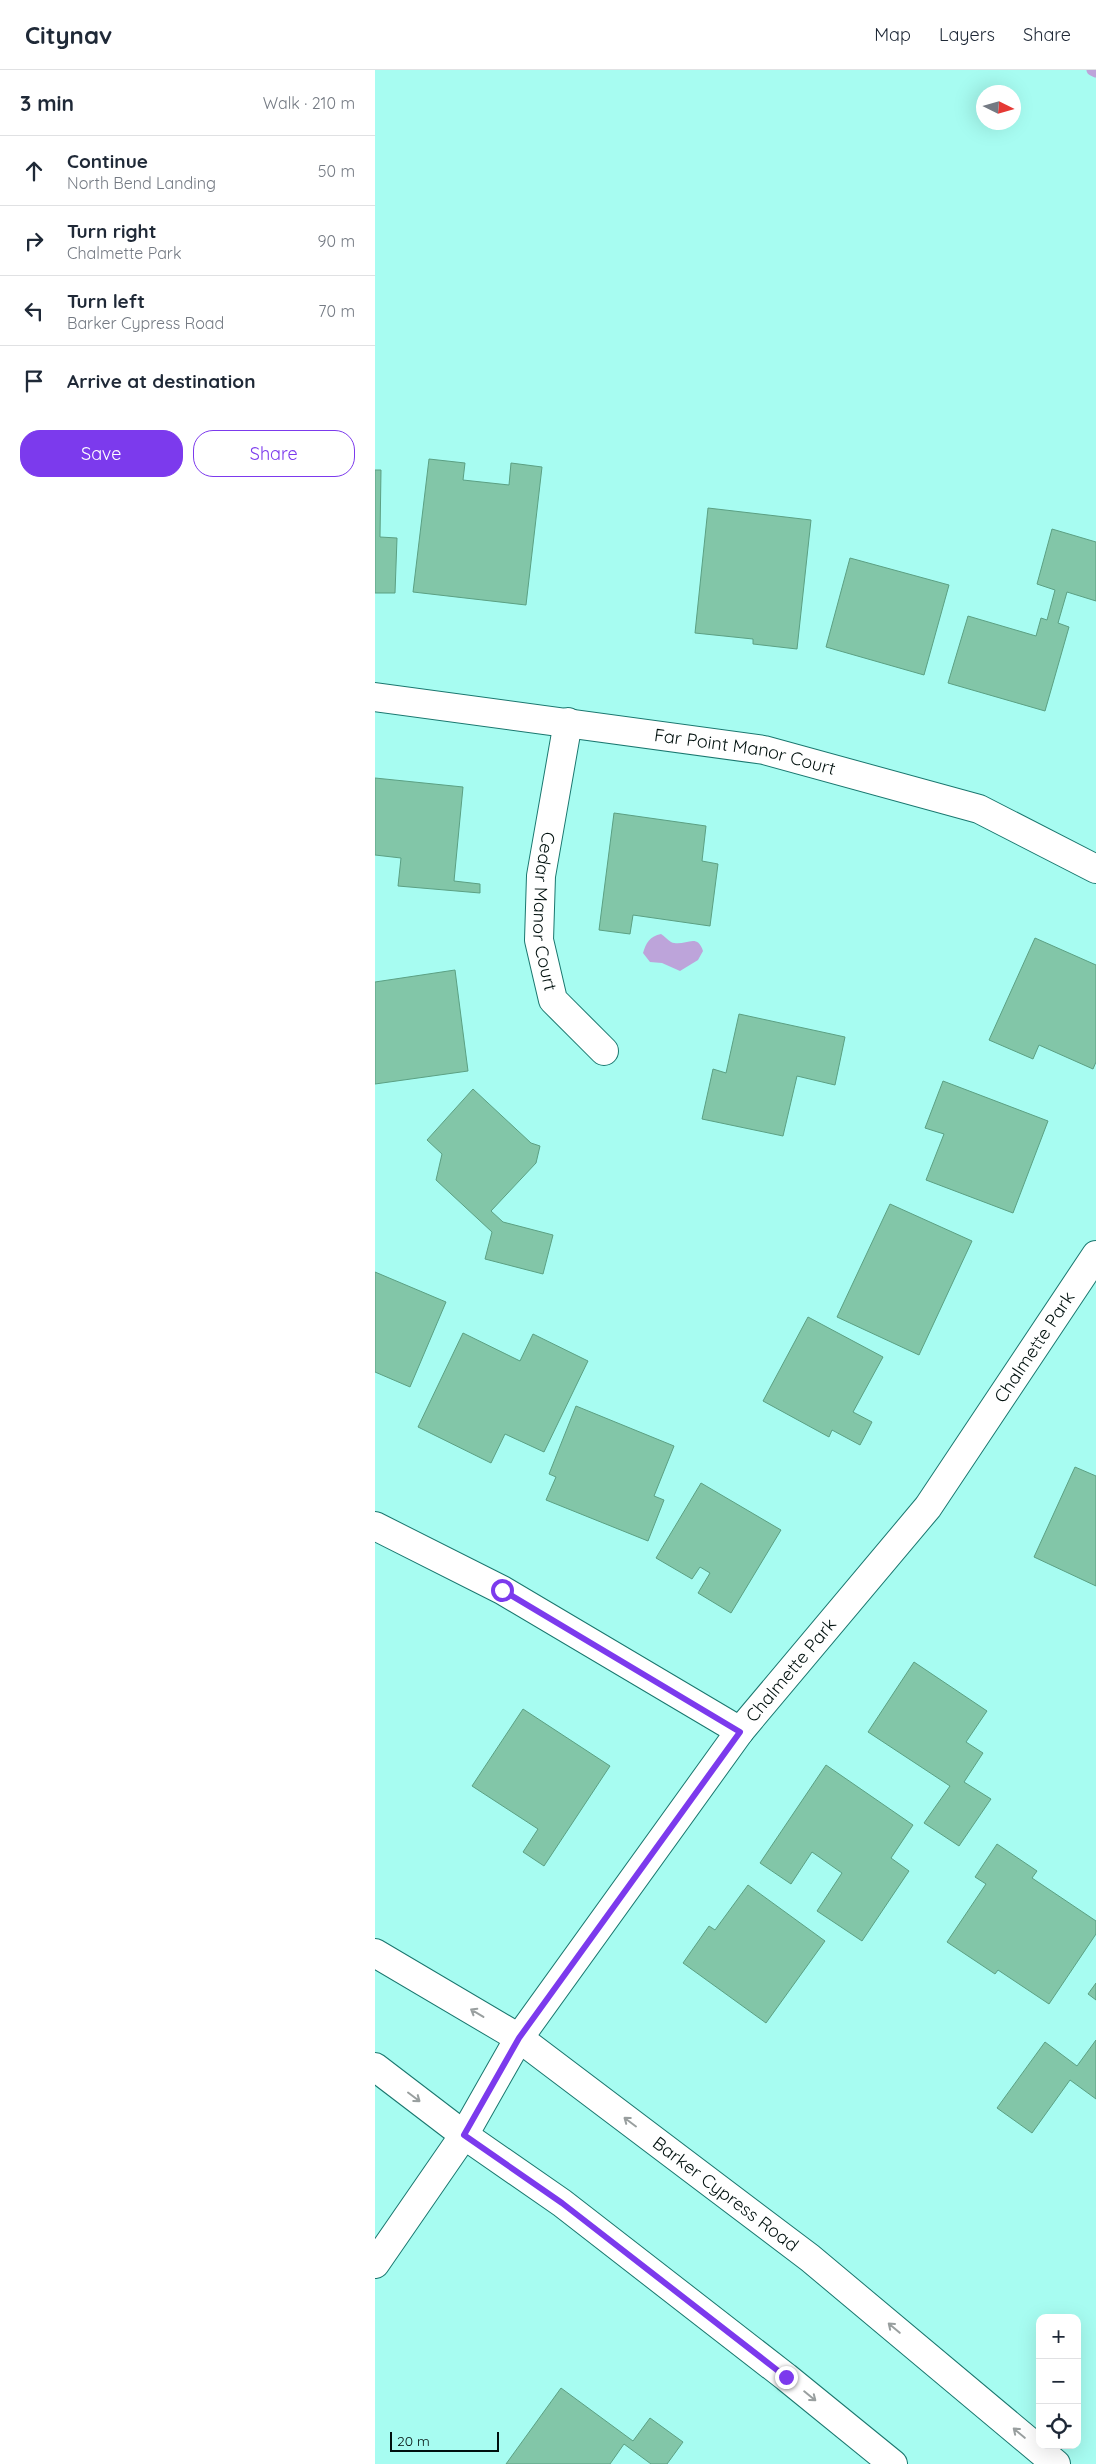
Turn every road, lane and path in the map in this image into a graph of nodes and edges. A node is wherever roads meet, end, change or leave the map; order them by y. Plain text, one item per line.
1 (375, 696) edge
2 (568, 722) junction
3 (1096, 869) edge
4 (604, 1052) dead end
5 (1096, 1254) edge
6 (375, 1526) edge
7 (740, 1732) junction
8 (375, 1953) edge
9 (519, 2038) junction
10 (375, 2067) edge
11 (464, 2135) junction
12 (375, 2264) edge
13 (893, 2464) edge
14 (1056, 2464) edge

1 - 2 street, Far Point Manor Court
2 - 3 street, Far Point Manor Court
2 - 4 street, Cedar Manor Court
5 - 7 street, Chalmette Park
6 - 7 street
7 - 9 street, Chalmette Park
9 -> 8 street, Barker Cypress Road
9 - 11 street, Chalmette Park
14 -> 9 street, Barker Cypress Road
10 -> 11 street
11 - 12 street, Chalmette Park
11 -> 13 street

